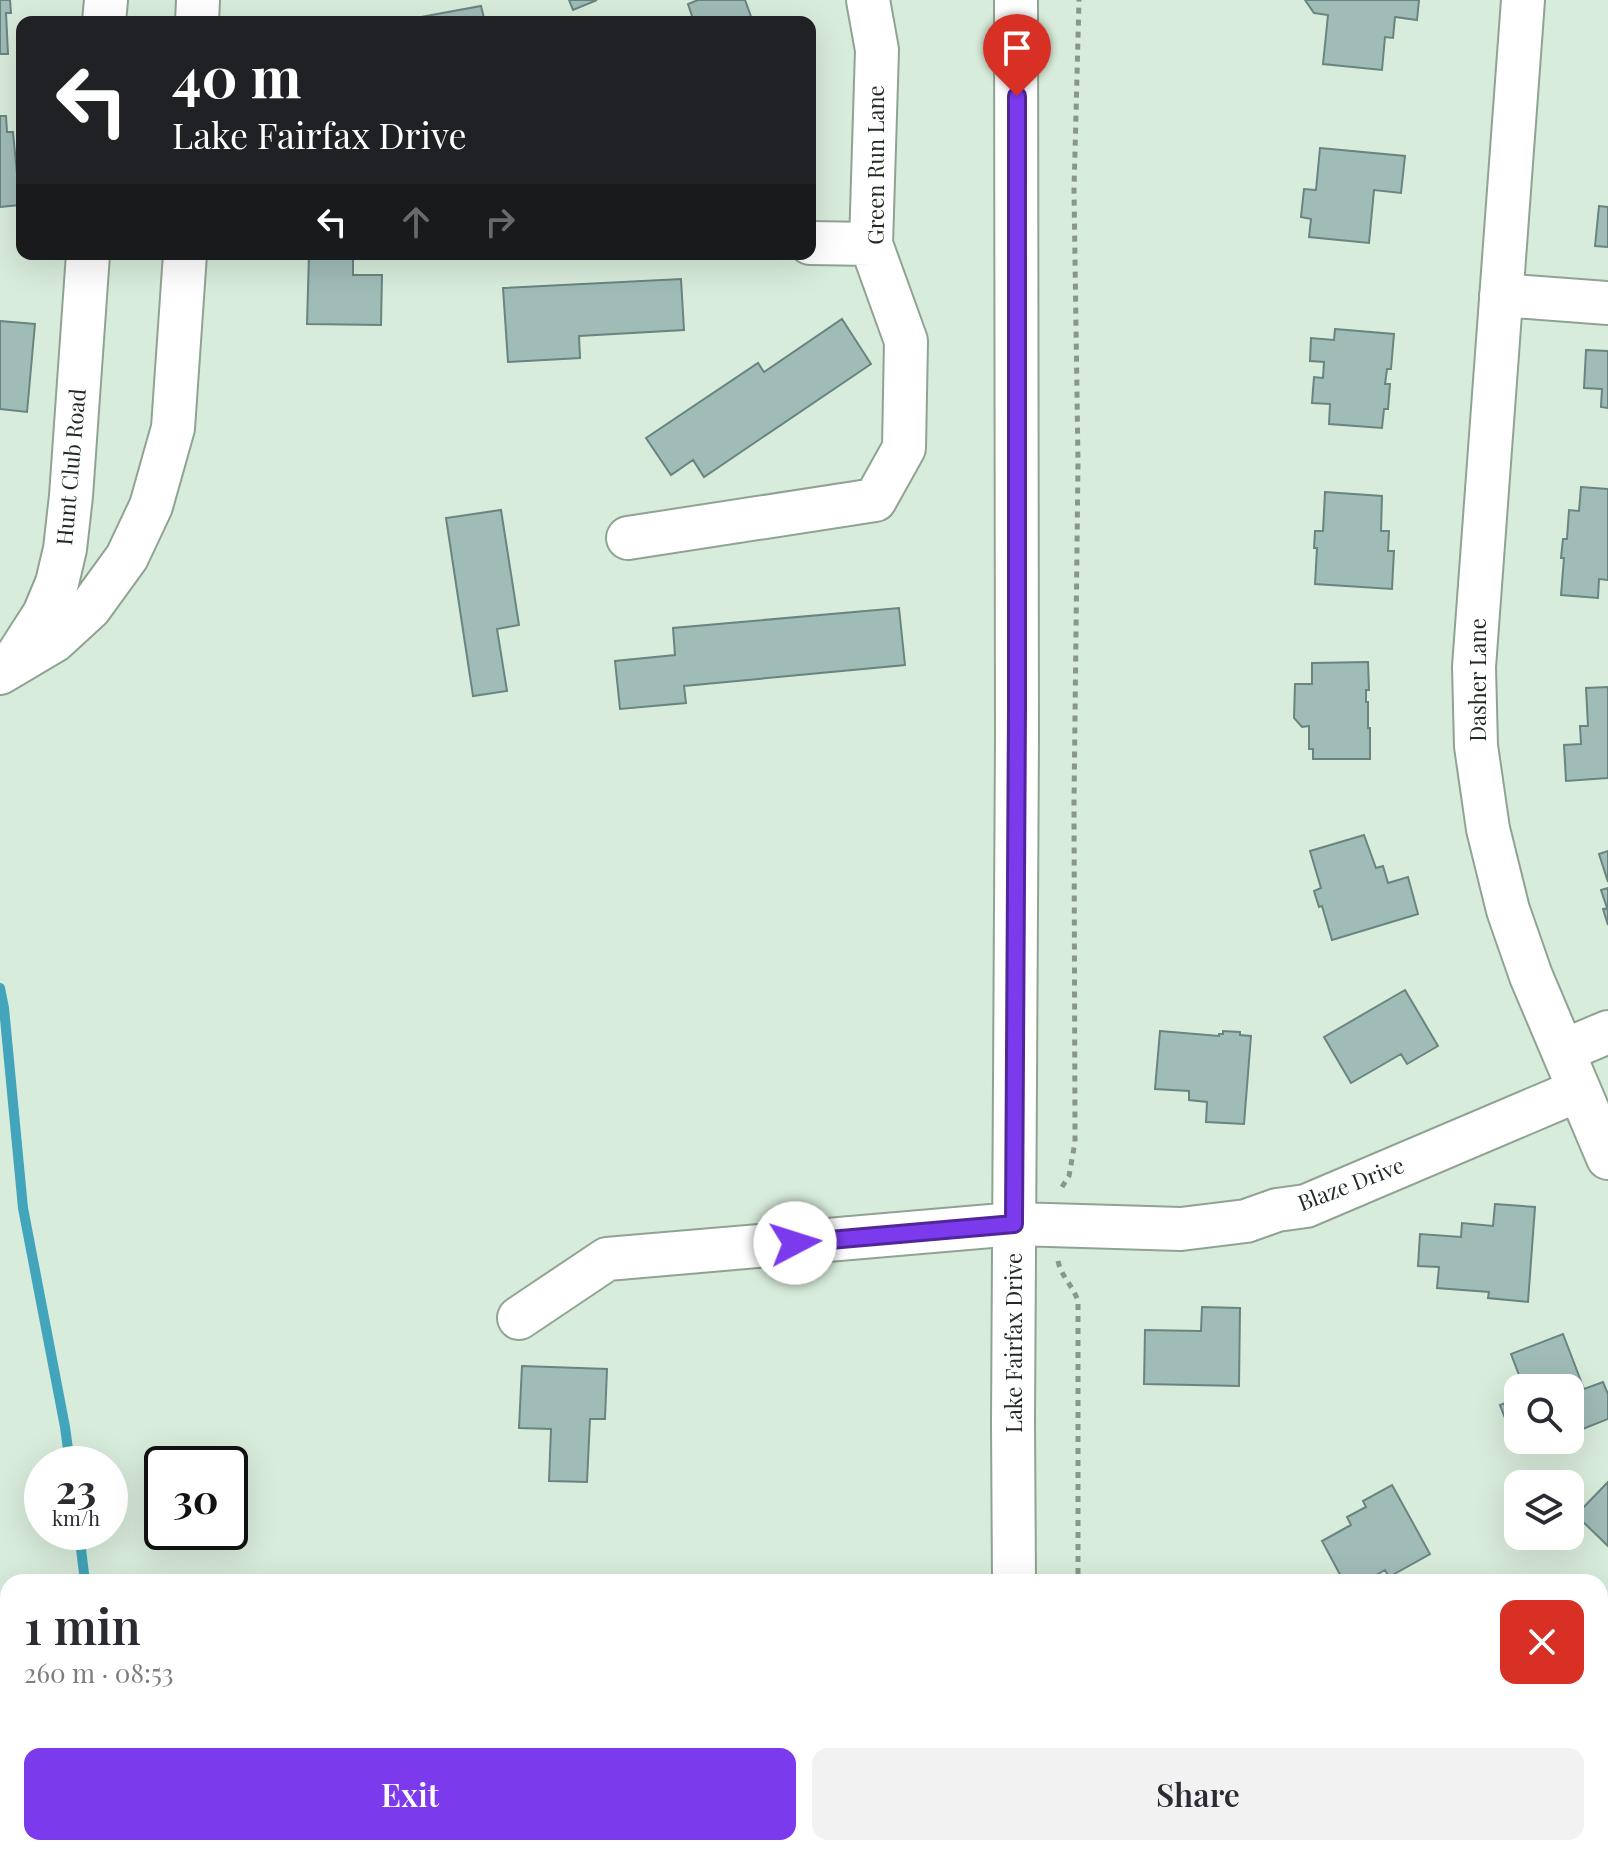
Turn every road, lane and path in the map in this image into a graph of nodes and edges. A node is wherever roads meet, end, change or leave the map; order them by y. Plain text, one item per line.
1 (868, 0) edge
2 (1016, 0) edge
3 (1079, 0) edge
4 (1523, 0) edge
5 (816, 243) edge
6 (871, 244) junction
7 (88, 260) edge
8 (185, 260) edge
9 (1501, 295) junction
10 (1608, 303) edge
11 (628, 538) dead end
12 (5, 670) edge
13 (1608, 1032) edge
14 (1563, 1051) junction
15 (1579, 1090) junction
16 (1608, 1158) edge
17 (1014, 1224) junction
18 (1058, 1226) junction
19 (519, 1318) dead end
20 (1014, 1574) edge
21 (1078, 1574) edge

1 - 6 street, Green Run Lane
2 - 17 street, Lake Fairfax Drive
3 - 18 path
4 - 9 street, Dasher Lane
5 - 6 street
6 - 11 street, Green Run Lane
7 - 12 street, Hunt Club Road
8 - 12 street, Hunt Club Road
9 - 10 street
9 - 14 street, Dasher Lane
13 - 14 street
14 - 15 street, Dasher Lane
15 - 16 street, Dasher Lane
15 - 18 street, Blaze Drive
17 - 18 street, Blaze Drive
17 - 19 street, Blaze Drive
17 - 20 street, Lake Fairfax Drive
18 - 21 path

